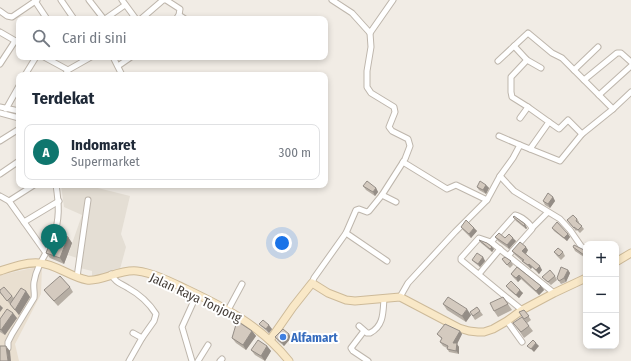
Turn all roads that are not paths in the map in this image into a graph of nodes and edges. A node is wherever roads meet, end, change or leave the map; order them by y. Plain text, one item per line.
1 (61, 0) edge
2 (89, 0) edge
3 (122, 0) edge
4 (332, 0) edge
5 (393, 0) edge
6 (36, 1) edge
7 (126, 5) junction
8 (0, 11) edge
9 (45, 16) edge
10 (72, 16) edge
11 (101, 16) edge
12 (111, 16) edge
13 (134, 16) edge
14 (144, 16) edge
15 (177, 16) edge
16 (0, 32) edge
17 (370, 33) junction
18 (16, 41) edge
19 (16, 43) edge
20 (514, 46) junction
21 (598, 47) dead end
22 (34, 60) edge
23 (48, 60) edge
24 (86, 60) edge
25 (115, 60) edge
26 (127, 60) edge
27 (527, 60) junction
28 (498, 61) dead end
29 (631, 62) edge
30 (0, 64) edge
31 (118, 66) junction
32 (631, 66) edge
33 (541, 68) dead end
34 (574, 70) junction
35 (27, 72) edge
36 (66, 72) edge
37 (68, 72) edge
38 (121, 72) edge
39 (584, 80) junction
40 (16, 91) edge
41 (631, 92) edge
42 (599, 94) junction
43 (0, 107) edge
44 (528, 107) junction
45 (6, 109) junction
46 (613, 109) junction
47 (16, 111) edge
48 (0, 114) edge
49 (16, 117) edge
50 (520, 118) dead end
51 (549, 122) junction
52 (16, 131) edge
53 (582, 134) junction
54 (499, 136) dead end
55 (0, 141) edge
56 (520, 145) junction
57 (530, 149) junction
58 (403, 162) junction
59 (16, 163) edge
60 (0, 174) edge
61 (500, 176) junction
62 (29, 188) edge
63 (57, 188) edge
64 (382, 195) junction
65 (0, 196) edge
66 (88, 200) dead end
67 (487, 200) junction
68 (9, 201) junction
69 (59, 202) junction
70 (396, 202) dead end
71 (547, 213) dead end
72 (24, 222) junction
73 (532, 228) junction
74 (346, 233) junction
75 (491, 242) junction
76 (583, 248) edge
77 (500, 249) junction
78 (46, 253) junction
79 (631, 253) edge
80 (508, 256) junction
81 (619, 260) edge
82 (387, 261) dead end
83 (40, 263) junction
84 (0, 271) edge
85 (111, 274) junction
86 (479, 274) junction
87 (78, 277) junction
88 (583, 279) edge
89 (312, 283) junction
90 (242, 284) dead end
91 (554, 293) junction
92 (198, 294) junction
93 (400, 297) junction
94 (384, 298) junction
95 (228, 310) junction
96 (522, 310) junction
97 (507, 322) junction
98 (359, 326) dead end
99 (364, 331) junction
100 (133, 333) dead end
101 (142, 338) junction
102 (270, 340) junction
103 (522, 342) dead end
104 (208, 345) dead end
105 (8, 348) edge
106 (129, 361) edge
107 (192, 361) edge
108 (198, 361) edge
109 (289, 361) edge
110 (368, 361) edge

1 - 10 street
2 - 11 street
3 - 7 street
4 - 17 street
5 - 17 street
6 - 8 street
6 - 9 street
7 - 12 street
7 - 13 street
14 - 15 street
16 - 18 street
17 - 58 street
19 - 30 street
20 - 27 street
20 - 28 street
20 - 34 street
21 - 34 street
22 - 35 street
23 - 36 street
24 - 37 street
25 - 31 street
26 - 31 street
27 - 33 street
27 - 44 street
29 - 39 street
31 - 38 street
32 - 42 street
34 - 39 street
39 - 42 street
40 - 45 street
41 - 46 street
42 - 46 street
43 - 45 street
44 - 50 street
44 - 51 street
45 - 47 street
46 - 53 street
48 - 49 street
51 - 53 street
51 - 57 street
52 - 55 street
53 - 57 street
54 - 56 street
56 - 57 street
56 - 61 street
58 - 64 street
58 - 67 street
59 - 60 street
61 - 67 street
61 - 76 street
62 - 68 street
63 - 69 street
64 - 70 street
64 - 74 street
65 - 68 street
66 - 87 street
67 - 93 street
68 - 72 street
69 - 72 street
69 - 78 street
71 - 73 street
72 - 78 street
73 - 75 street
73 - 80 street
74 - 82 street
74 - 89 street
75 - 77 street
75 - 86 street
77 - 80 street
77 - 86 street
78 - 83 street
79 - 81 main road
80 - 91 street
83 - 84 main road, Jalan Raya Tonjong
83 - 87 main road, Jalan Raya Tonjong
83 - 105 street
85 - 87 main road, Jalan Raya Tonjong
85 - 92 main road, Jalan Raya Tonjong
85 - 101 street
86 - 96 street
88 - 91 main road
89 - 94 main road
89 - 102 main road
90 - 95 street
91 - 96 main road
92 - 95 main road, Jalan Raya Tonjong
92 - 107 street
93 - 94 main road
93 - 97 main road
94 - 99 street
95 - 102 main road, Jalan Raya Tonjong
96 - 97 main road
97 - 103 street
98 - 99 street
99 - 110 street
100 - 101 street
101 - 106 street
102 - 109 main road, Jalan Raya Tonjong
104 - 108 street

